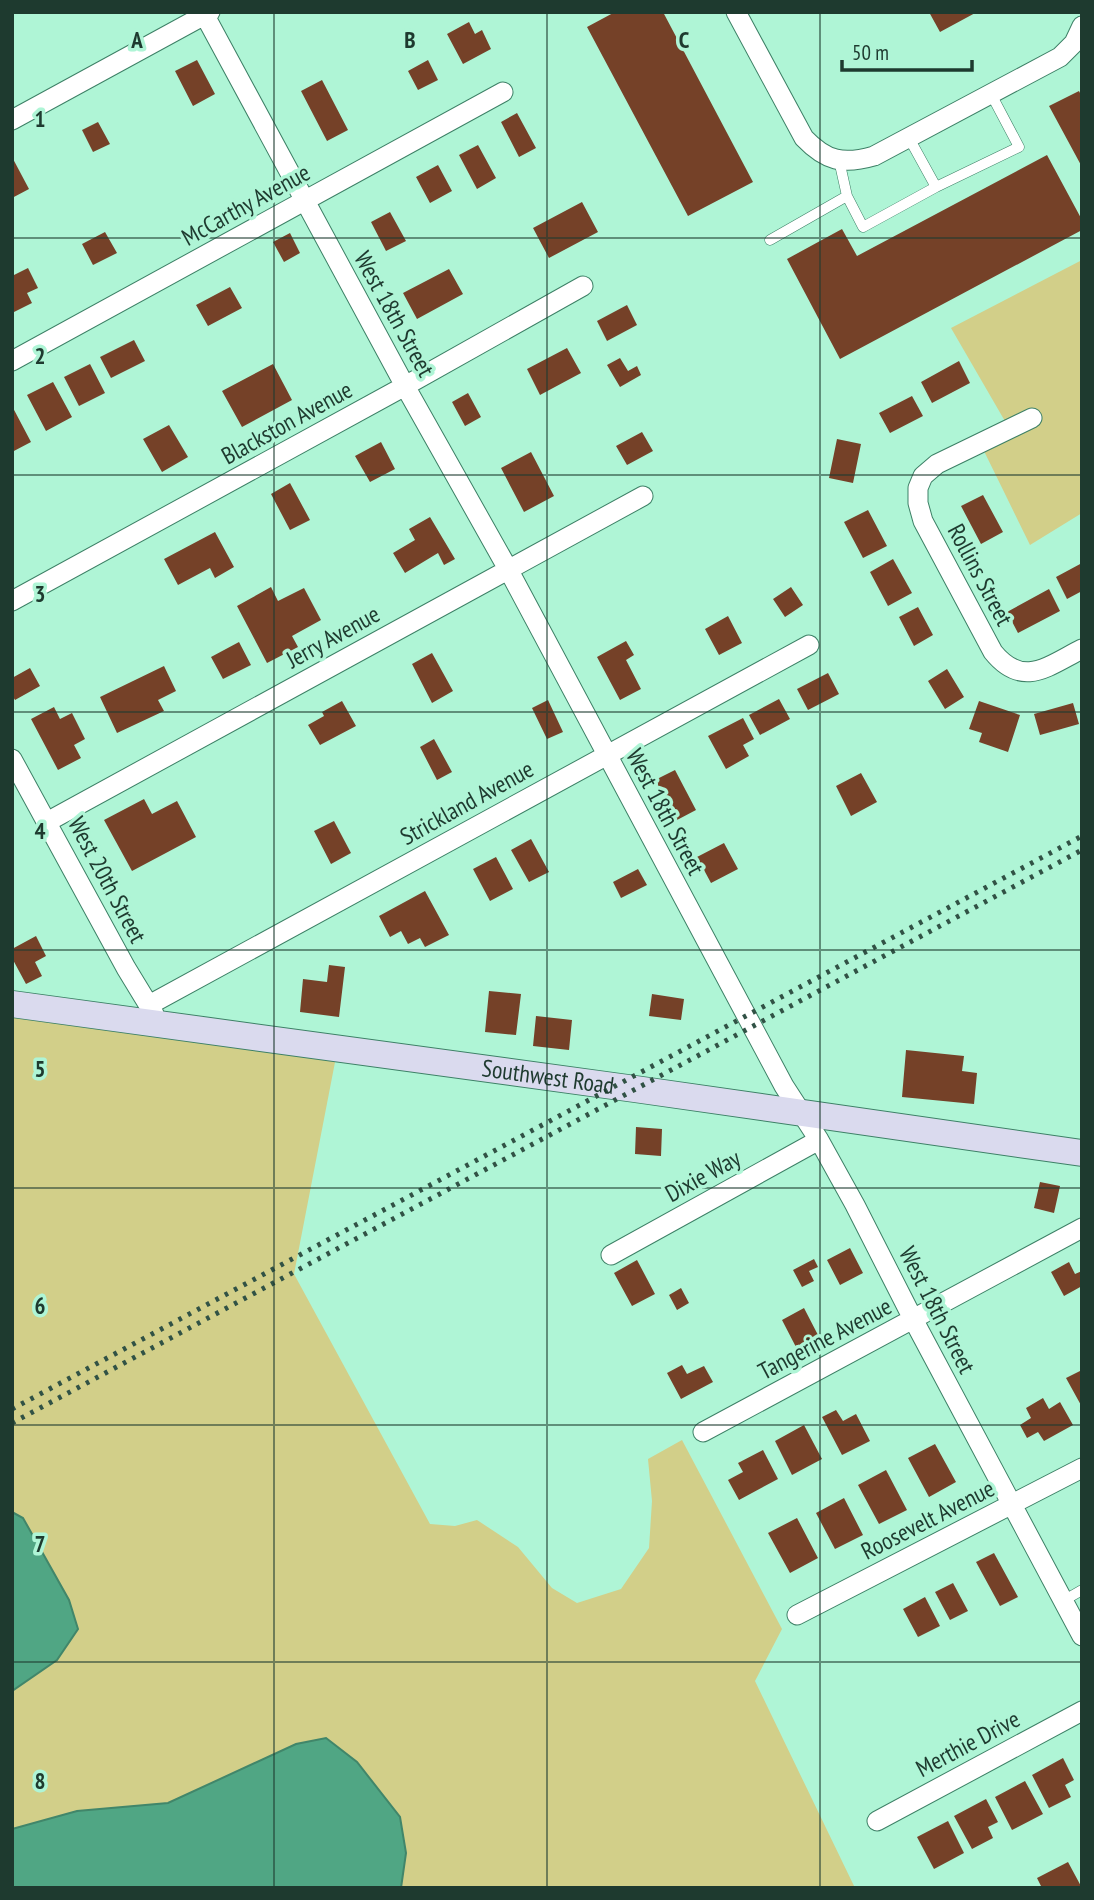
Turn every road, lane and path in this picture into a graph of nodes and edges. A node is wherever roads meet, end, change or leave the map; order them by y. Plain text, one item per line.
1 (736, 12) edge
2 (205, 13) edge
3 (1082, 26) edge
4 (503, 92) dead end
5 (991, 94) junction
6 (12, 120) edge
7 (909, 138) junction
8 (839, 160) junction
9 (936, 187) junction
10 (847, 196) junction
11 (305, 202) junction
12 (770, 240) dead end
13 (583, 286) dead end
14 (12, 361) edge
15 (405, 387) junction
16 (1032, 418) dead end
17 (643, 496) dead end
18 (508, 569) junction
19 (12, 601) edge
20 (809, 645) dead end
21 (1082, 649) edge
22 (606, 755) junction
23 (12, 759) edge
24 (47, 822) junction
25 (12, 1004) edge
26 (155, 1014) junction
27 (802, 1114) junction
28 (819, 1140) junction
29 (1082, 1153) edge
30 (1082, 1228) edge
31 (611, 1255) dead end
32 (913, 1319) junction
33 (703, 1432) dead end
34 (1082, 1468) edge
35 (1012, 1505) junction
36 (1082, 1590) edge
37 (1063, 1601) junction
38 (797, 1615) dead end
39 (1082, 1636) edge
40 (1082, 1711) edge
41 (877, 1821) dead end

1 - 8 street
2 - 6 street
2 - 11 street, West 18th Street
3 - 5 street
4 - 11 street, McCarthy Avenue
5 - 7 street
5 - 9 lane
7 - 8 street
7 - 9 lane
8 - 10 lane
9 - 10 lane
10 - 12 lane
11 - 14 street, McCarthy Avenue
11 - 15 street, West 18th Street
13 - 15 street, Blackston Avenue
15 - 18 street, West 18th Street
15 - 19 street, Blackston Avenue
16 - 21 street, Rollins Street
17 - 18 street, Jerry Avenue
18 - 22 street, West 18th Street
18 - 24 street, Jerry Avenue
20 - 22 street, Strickland Avenue
22 - 26 street, Strickland Avenue
22 - 27 street, West 18th Street
23 - 24 street, West 20th Street
24 - 26 street, West 20th Street
25 - 26 street, Southwest Road
26 - 27 street, Southwest Road
27 - 28 street, West 18th Street
27 - 29 street, Southwest Road
28 - 31 street, Dixie Way
28 - 32 street, West 18th Street
30 - 32 street, Tangerine Avenue
32 - 33 street, Tangerine Avenue
32 - 35 street, West 18th Street
34 - 35 street, Roosevelt Avenue
35 - 37 street, West 18th Street
35 - 38 street, Roosevelt Avenue
36 - 37 lane
37 - 39 street, West 18th Street
40 - 41 street, Merthie Drive

